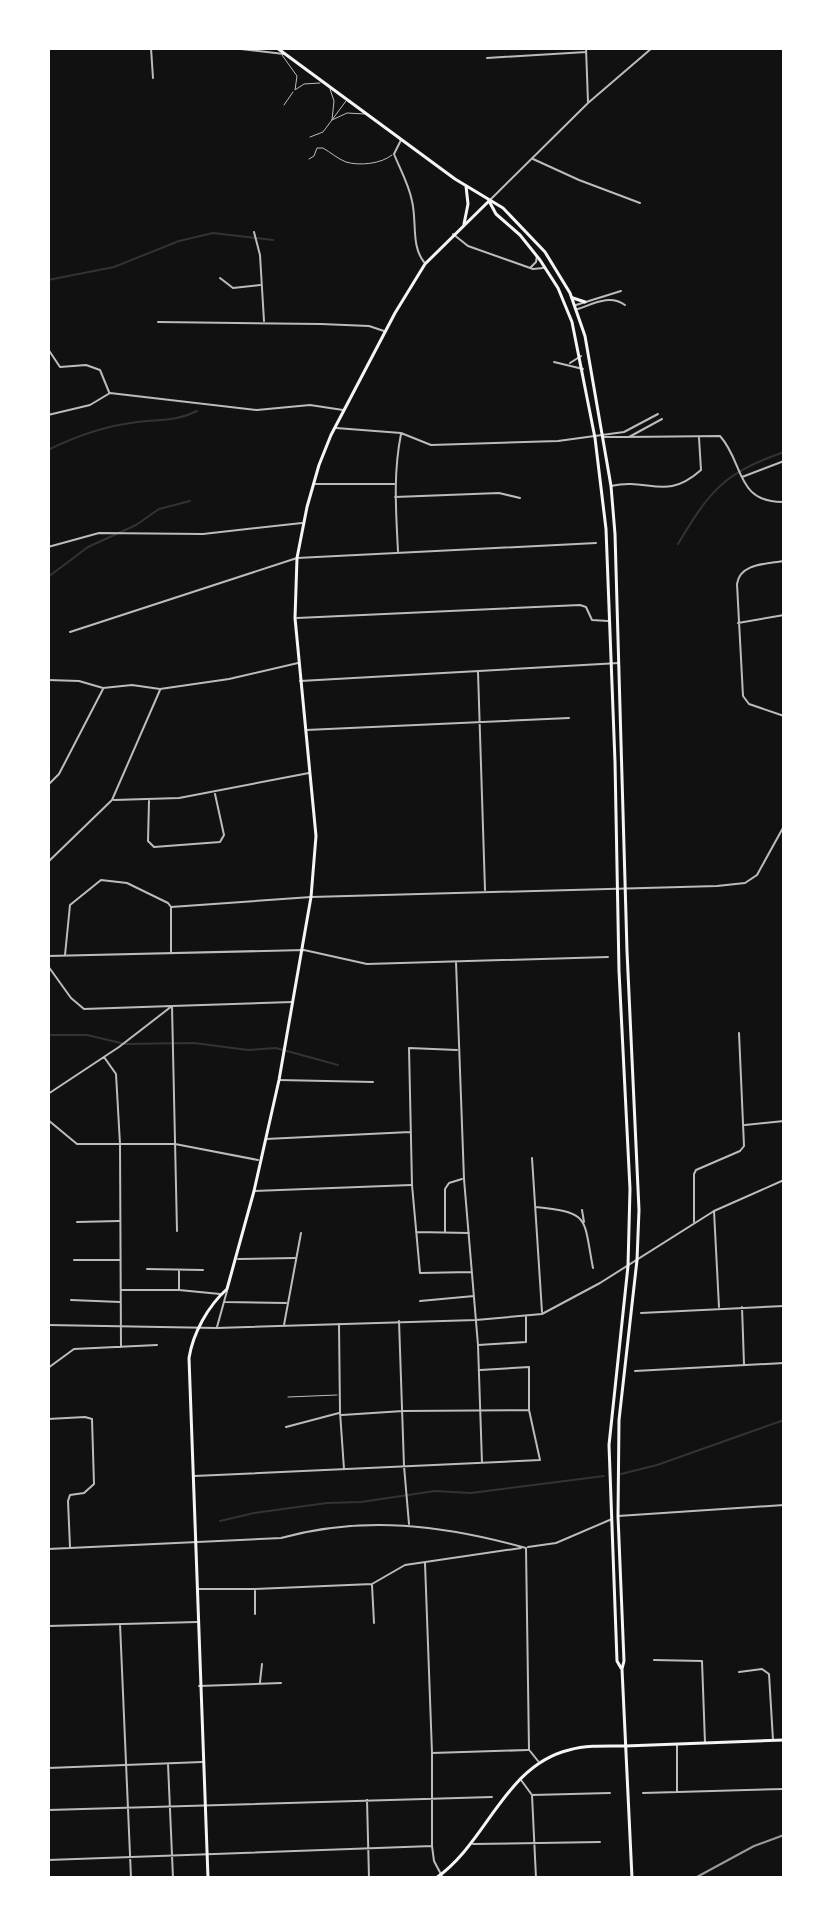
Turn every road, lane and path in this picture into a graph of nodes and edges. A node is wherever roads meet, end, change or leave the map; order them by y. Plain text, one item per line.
1 (151, 48) edge
2 (232, 48) edge
3 (277, 48) edge
4 (652, 48) edge
5 (586, 50) edge
6 (283, 54) junction
7 (487, 58) dead end
8 (153, 78) dead end
9 (326, 83) junction
10 (295, 90) junction
11 (347, 99) junction
12 (588, 103) junction
13 (284, 105) dead end
14 (367, 114) junction
15 (332, 120) junction
16 (310, 137) dead end
17 (401, 139) junction
18 (394, 154) junction
19 (309, 159) dead end
20 (532, 159) junction
21 (466, 186) junction
22 (489, 201) junction
23 (640, 203) dead end
24 (464, 224) junction
25 (254, 232) dead end
26 (453, 234) junction
27 (537, 255) junction
28 (425, 264) junction
29 (530, 267) junction
30 (546, 269) junction
31 (220, 278) dead end
32 (262, 285) junction
33 (621, 291) dead end
34 (572, 298) junction
35 (585, 302) junction
36 (625, 305) dead end
37 (576, 308) junction
38 (158, 322) dead end
39 (264, 322) junction
40 (385, 332) junction
41 (48, 349) edge
42 (581, 356) junction
43 (554, 362) dead end
44 (569, 364) junction
45 (583, 369) junction
46 (110, 393) junction
47 (345, 410) junction
48 (658, 414) dead end
49 (48, 415) edge
50 (662, 419) dead end
51 (335, 428) junction
52 (401, 433) junction
53 (698, 436) junction
54 (603, 437) junction
55 (626, 437) junction
56 (595, 438) junction
57 (784, 461) edge
58 (740, 477) junction
59 (313, 484) junction
60 (395, 484) junction
61 (611, 486) junction
62 (395, 497) junction
63 (520, 498) dead end
64 (784, 502) edge
65 (303, 523) junction
66 (596, 543) dead end
67 (48, 547) edge
68 (398, 554) junction
69 (297, 558) junction
70 (784, 561) edge
71 (784, 615) edge
72 (295, 618) junction
73 (610, 621) junction
74 (738, 623) junction
75 (70, 632) dead end
76 (298, 663) junction
77 (620, 663) junction
78 (611, 664) junction
79 (478, 671) junction
80 (49, 681) edge
81 (300, 681) junction
82 (103, 688) junction
83 (160, 689) junction
84 (784, 716) edge
85 (569, 718) dead end
86 (480, 722) junction
87 (305, 730) junction
88 (310, 773) junction
89 (48, 785) edge
90 (215, 793) junction
91 (112, 800) junction
92 (149, 801) junction
93 (784, 826) edge
94 (48, 862) edge
95 (617, 887) junction
96 (626, 887) junction
97 (485, 891) junction
98 (311, 897) junction
99 (171, 907) junction
100 (304, 950) junction
101 (171, 953) junction
102 (65, 955) junction
103 (48, 956) edge
104 (608, 957) dead end
105 (456, 962) junction
106 (48, 966) edge
107 (293, 1002) junction
108 (172, 1006) junction
109 (621, 1032) junction
110 (630, 1032) junction
111 (739, 1033) dead end
112 (458, 1050) junction
113 (104, 1057) junction
114 (279, 1080) junction
115 (373, 1082) dead end
116 (48, 1094) edge
117 (48, 1120) edge
118 (784, 1121) edge
119 (743, 1125) junction
120 (411, 1132) junction
121 (266, 1139) junction
122 (120, 1144) junction
123 (175, 1144) junction
124 (532, 1158) dead end
125 (260, 1160) junction
126 (464, 1179) junction
127 (784, 1180) edge
128 (412, 1185) junction
129 (254, 1191) junction
130 (536, 1207) junction
131 (582, 1210) junction
132 (571, 1211) junction
133 (714, 1211) junction
134 (577, 1216) junction
135 (120, 1221) junction
136 (77, 1222) dead end
137 (694, 1222) junction
138 (584, 1223) junction
139 (177, 1231) dead end
140 (445, 1231) junction
141 (415, 1232) junction
142 (301, 1233) dead end
143 (469, 1233) junction
144 (296, 1258) junction
145 (235, 1259) junction
146 (74, 1260) dead end
147 (120, 1260) junction
148 (637, 1260) junction
149 (628, 1266) junction
150 (593, 1268) dead end
151 (147, 1269) dead end
152 (179, 1270) junction
153 (203, 1270) dead end
154 (472, 1272) junction
155 (227, 1289) junction
156 (121, 1290) junction
157 (179, 1290) junction
158 (221, 1294) junction
159 (474, 1296) junction
160 (71, 1300) dead end
161 (420, 1301) dead end
162 (121, 1302) junction
163 (225, 1302) junction
164 (287, 1303) junction
165 (784, 1306) edge
166 (742, 1307) junction
167 (719, 1308) junction
168 (641, 1313) dead end
169 (542, 1314) junction
170 (526, 1317) junction
171 (476, 1320) junction
172 (399, 1321) junction
173 (339, 1324) junction
174 (48, 1325) edge
175 (284, 1325) junction
176 (121, 1326) junction
177 (198, 1328) junction
178 (217, 1328) junction
179 (157, 1345) dead end
180 (478, 1345) junction
181 (121, 1347) junction
182 (784, 1363) edge
183 (744, 1366) junction
184 (48, 1368) edge
185 (479, 1370) junction
186 (635, 1371) dead end
187 (340, 1395) junction
188 (288, 1397) dead end
189 (480, 1409) junction
190 (529, 1410) junction
191 (403, 1411) junction
192 (341, 1414) junction
193 (48, 1419) edge
194 (286, 1427) dead end
195 (482, 1463) junction
196 (404, 1466) junction
197 (344, 1470) junction
198 (193, 1476) junction
199 (784, 1505) edge
200 (618, 1516) junction
201 (610, 1520) junction
202 (409, 1525) junction
203 (195, 1542) junction
204 (70, 1548) junction
205 (526, 1548) junction
206 (48, 1549) edge
207 (425, 1561) junction
208 (372, 1584) junction
209 (196, 1589) junction
210 (255, 1589) junction
211 (255, 1614) dead end
212 (197, 1622) junction
213 (374, 1623) dead end
214 (120, 1624) junction
215 (48, 1626) edge
216 (654, 1660) dead end
217 (262, 1664) dead end
218 (622, 1669) junction
219 (739, 1672) dead end
220 (260, 1682) junction
221 (281, 1683) dead end
222 (199, 1686) junction
223 (48, 1704) edge
224 (49, 1734) edge
225 (784, 1740) edge
226 (773, 1741) junction
227 (705, 1744) junction
228 (677, 1745) junction
229 (625, 1746) junction
230 (529, 1750) junction
231 (432, 1753) junction
232 (203, 1762) junction
233 (539, 1763) junction
234 (168, 1764) junction
235 (127, 1765) junction
236 (48, 1768) edge
237 (520, 1779) junction
238 (784, 1789) edge
239 (677, 1792) junction
240 (610, 1793) dead end
241 (643, 1793) dead end
242 (532, 1795) junction
243 (492, 1797) dead end
244 (433, 1798) junction
245 (367, 1799) junction
246 (205, 1805) junction
247 (171, 1806) junction
248 (128, 1807) junction
249 (48, 1810) edge
250 (600, 1842) dead end
251 (471, 1844) junction
252 (535, 1844) junction
253 (432, 1846) junction
254 (368, 1848) junction
255 (207, 1854) junction
256 (173, 1855) junction
257 (130, 1857) junction
258 (48, 1860) edge
259 (442, 1876) edge
260 (131, 1878) edge
261 (173, 1878) edge
262 (208, 1878) edge
263 (369, 1878) edge
264 (436, 1878) edge
265 (536, 1878) edge
266 (632, 1878) edge

1 - 8 street
2 - 6 street
3 - 6 main road
4 - 12 street
5 - 7 street
5 - 12 street
6 - 9 main road
6 - 10 lane
9 - 10 lane
9 - 11 main road
9 - 15 lane
10 - 13 lane
11 - 14 main road
11 - 15 lane
12 - 20 street
14 - 15 lane
14 - 17 main road
15 - 16 lane
17 - 18 street
17 - 21 main road
18 - 19 lane
18 - 28 street
20 - 22 street
20 - 23 street
21 - 22 main road
21 - 24 main road
22 - 24 main road
22 - 27 main road
22 - 34 main road
24 - 26 main road
25 - 32 street
26 - 28 main road
26 - 29 street
27 - 29 street
27 - 30 main road
28 - 40 main road
29 - 30 street
30 - 42 main road
31 - 32 street
32 - 39 street
33 - 35 street
34 - 35 main road
34 - 37 main road
35 - 37 street
36 - 37 street
37 - 54 main road
38 - 39 street
39 - 40 street
40 - 47 main road
41 - 46 street
42 - 44 street
42 - 45 main road
43 - 44 street
44 - 45 street
45 - 56 main road
46 - 47 street
46 - 49 street
47 - 51 main road
48 - 54 street
50 - 55 street
51 - 52 street
51 - 59 main road
52 - 56 street
52 - 60 street
53 - 55 street
53 - 58 street
53 - 61 street
54 - 55 street
54 - 56 street
54 - 61 main road
56 - 73 main road
57 - 58 street
58 - 64 street
59 - 60 street
59 - 65 main road
60 - 62 street
61 - 77 main road
62 - 63 street
62 - 68 street
65 - 67 street
65 - 69 main road
66 - 68 street
68 - 69 street
69 - 72 main road
69 - 75 street
70 - 74 street
71 - 74 street
72 - 73 street
72 - 76 main road
73 - 78 main road
74 - 84 street
76 - 81 main road
76 - 83 street
77 - 78 street
77 - 96 main road
78 - 79 street
78 - 95 main road
79 - 81 street
79 - 86 street
80 - 82 street
81 - 87 main road
82 - 83 street
82 - 89 street
83 - 91 street
85 - 86 street
86 - 87 street
86 - 97 street
87 - 88 main road
88 - 90 street
88 - 98 main road
90 - 92 street
90 - 92 street
91 - 92 street
91 - 94 street
93 - 96 street
95 - 96 street
95 - 97 street
95 - 109 main road
96 - 110 main road
97 - 98 street
98 - 99 street
98 - 100 main road
99 - 101 street
99 - 102 street
100 - 101 street
100 - 105 street
100 - 107 main road
101 - 102 street
102 - 103 street
104 - 105 street
105 - 112 street
106 - 108 street
107 - 108 street
107 - 114 main road
108 - 113 street
108 - 123 street
109 - 110 main road
109 - 149 main road
110 - 148 main road
111 - 119 street
112 - 120 street
112 - 126 street
113 - 116 street
113 - 122 street
114 - 115 street
114 - 121 main road
117 - 122 street
118 - 119 street
119 - 137 street
120 - 121 street
120 - 128 street
121 - 125 main road
122 - 123 street
122 - 135 street
123 - 125 street
123 - 139 street
124 - 130 street
125 - 129 main road
126 - 140 street
126 - 143 street
127 - 133 street
128 - 129 street
128 - 141 street
129 - 145 main road
130 - 132 street
130 - 169 street
131 - 132 street
131 - 134 street
131 - 138 street
132 - 134 street
133 - 137 street
133 - 167 street
134 - 138 street
135 - 136 street
135 - 147 street
137 - 148 street
138 - 150 street
140 - 141 street
140 - 143 street
141 - 154 street
142 - 144 street
143 - 154 street
144 - 145 street
144 - 164 street
145 - 155 main road
146 - 147 street
147 - 156 street
148 - 149 street
148 - 200 main road
149 - 169 street
149 - 201 main road
151 - 152 street
152 - 153 street
152 - 157 street
154 - 159 street
155 - 158 main road
155 - 163 street
156 - 157 street
156 - 162 street
157 - 158 street
158 - 177 main road
159 - 161 street
159 - 171 street
160 - 162 street
162 - 176 street
163 - 164 street
163 - 178 street
164 - 175 street
165 - 166 street
166 - 167 street
166 - 183 street
167 - 168 street
169 - 170 street
170 - 171 street
170 - 180 street
171 - 172 street
171 - 180 street
172 - 173 street
172 - 191 street
173 - 175 street
173 - 187 street
174 - 176 street
175 - 178 street
176 - 177 street
176 - 181 street
177 - 178 street
177 - 198 main road
179 - 181 street
180 - 185 street
181 - 184 street
182 - 183 street
183 - 186 street
185 - 189 street
185 - 190 street
187 - 188 lane
187 - 192 street
189 - 190 street
189 - 191 street
189 - 195 street
190 - 195 street
191 - 192 street
191 - 196 street
192 - 194 street
192 - 197 street
193 - 204 street
195 - 196 street
196 - 197 street
196 - 202 street
197 - 198 street
198 - 203 main road
199 - 200 street
200 - 201 street
200 - 218 main road
201 - 205 street
201 - 218 main road
202 - 203 street
202 - 205 street
203 - 204 street
203 - 209 main road
204 - 206 street
205 - 207 street
205 - 230 street
207 - 208 street
207 - 231 street
208 - 210 street
208 - 213 street
209 - 210 street
209 - 212 main road
210 - 211 street
212 - 214 street
212 - 222 main road
214 - 215 street
214 - 235 street
216 - 227 street
217 - 220 street
218 - 229 main road
219 - 226 street
220 - 221 street
220 - 222 street
222 - 232 main road
223 - 224 street
225 - 226 main road
226 - 227 main road
227 - 228 main road
228 - 229 main road
228 - 239 street
229 - 233 main road
229 - 266 main road
230 - 231 street
230 - 233 street
231 - 244 street
232 - 234 street
232 - 246 main road
233 - 237 main road
234 - 235 street
234 - 247 street
235 - 236 street
235 - 248 street
237 - 242 street
237 - 251 main road
238 - 239 street
239 - 241 street
240 - 242 street
242 - 252 street
243 - 244 street
244 - 245 street
244 - 253 street
245 - 246 street
245 - 254 street
246 - 247 street
246 - 255 main road
247 - 248 street
247 - 256 street
248 - 249 street
248 - 257 street
250 - 252 street
251 - 252 street
251 - 259 main road
252 - 265 street
253 - 254 street
253 - 259 street
254 - 255 street
254 - 263 street
255 - 256 street
255 - 262 main road
256 - 257 street
256 - 261 street
257 - 258 street
257 - 260 street
259 - 264 main road

